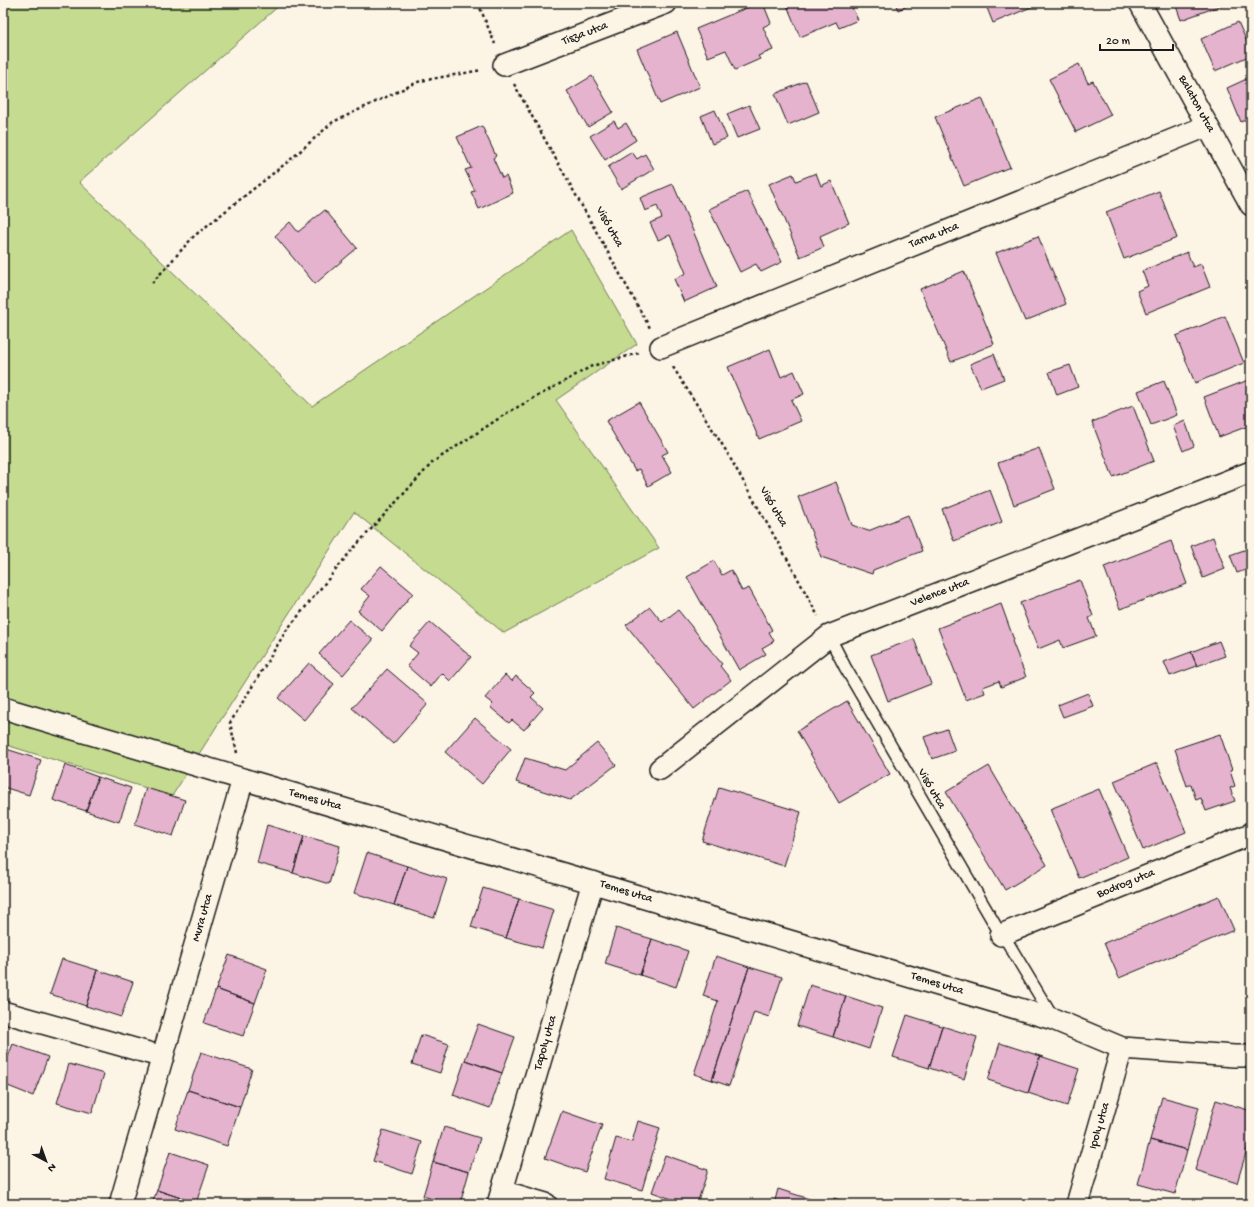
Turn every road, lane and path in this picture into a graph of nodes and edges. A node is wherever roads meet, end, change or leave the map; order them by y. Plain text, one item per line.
1 (478, 3) edge
2 (666, 3) edge
3 (1140, 3) edge
4 (504, 66) junction
5 (1207, 126) junction
6 (1251, 206) edge
7 (152, 283) dead end
8 (661, 347) junction
9 (1251, 472) edge
10 (829, 636) junction
11 (3, 708) edge
12 (660, 769) dead end
13 (243, 779) junction
14 (1251, 834) edge
15 (593, 882) junction
16 (1001, 935) junction
17 (3, 1012) edge
18 (1053, 1018) junction
19 (1122, 1048) junction
20 (1251, 1056) edge
21 (163, 1057) junction
22 (500, 1198) edge
23 (120, 1204) edge
24 (546, 1204) edge
25 (1077, 1204) edge

1 - 4 path, Visó utca
2 - 4 street, Tisza utca
3 - 5 street, Balaton utca
4 - 7 path
4 - 8 path, Visó utca
5 - 6 street, Balaton utca
5 - 8 street, Tarna utca
8 - 10 path, Visó utca
8 - 13 path
9 - 10 street, Velence utca
10 - 12 street, Velence utca
10 - 16 lane, Visó utca
11 - 13 street, Temes utca
13 - 15 street, Temes utca
13 - 21 street, Mura utca
14 - 16 street, Bodrog utca
15 - 18 street, Temes utca
15 - 22 street, Tapoly utca
16 - 18 lane, Visó utca
17 - 21 street
18 - 19 street, Temes utca
19 - 20 street, Temes utca
19 - 25 street, Ipoly utca
21 - 23 street, Mura utca
22 - 24 street

